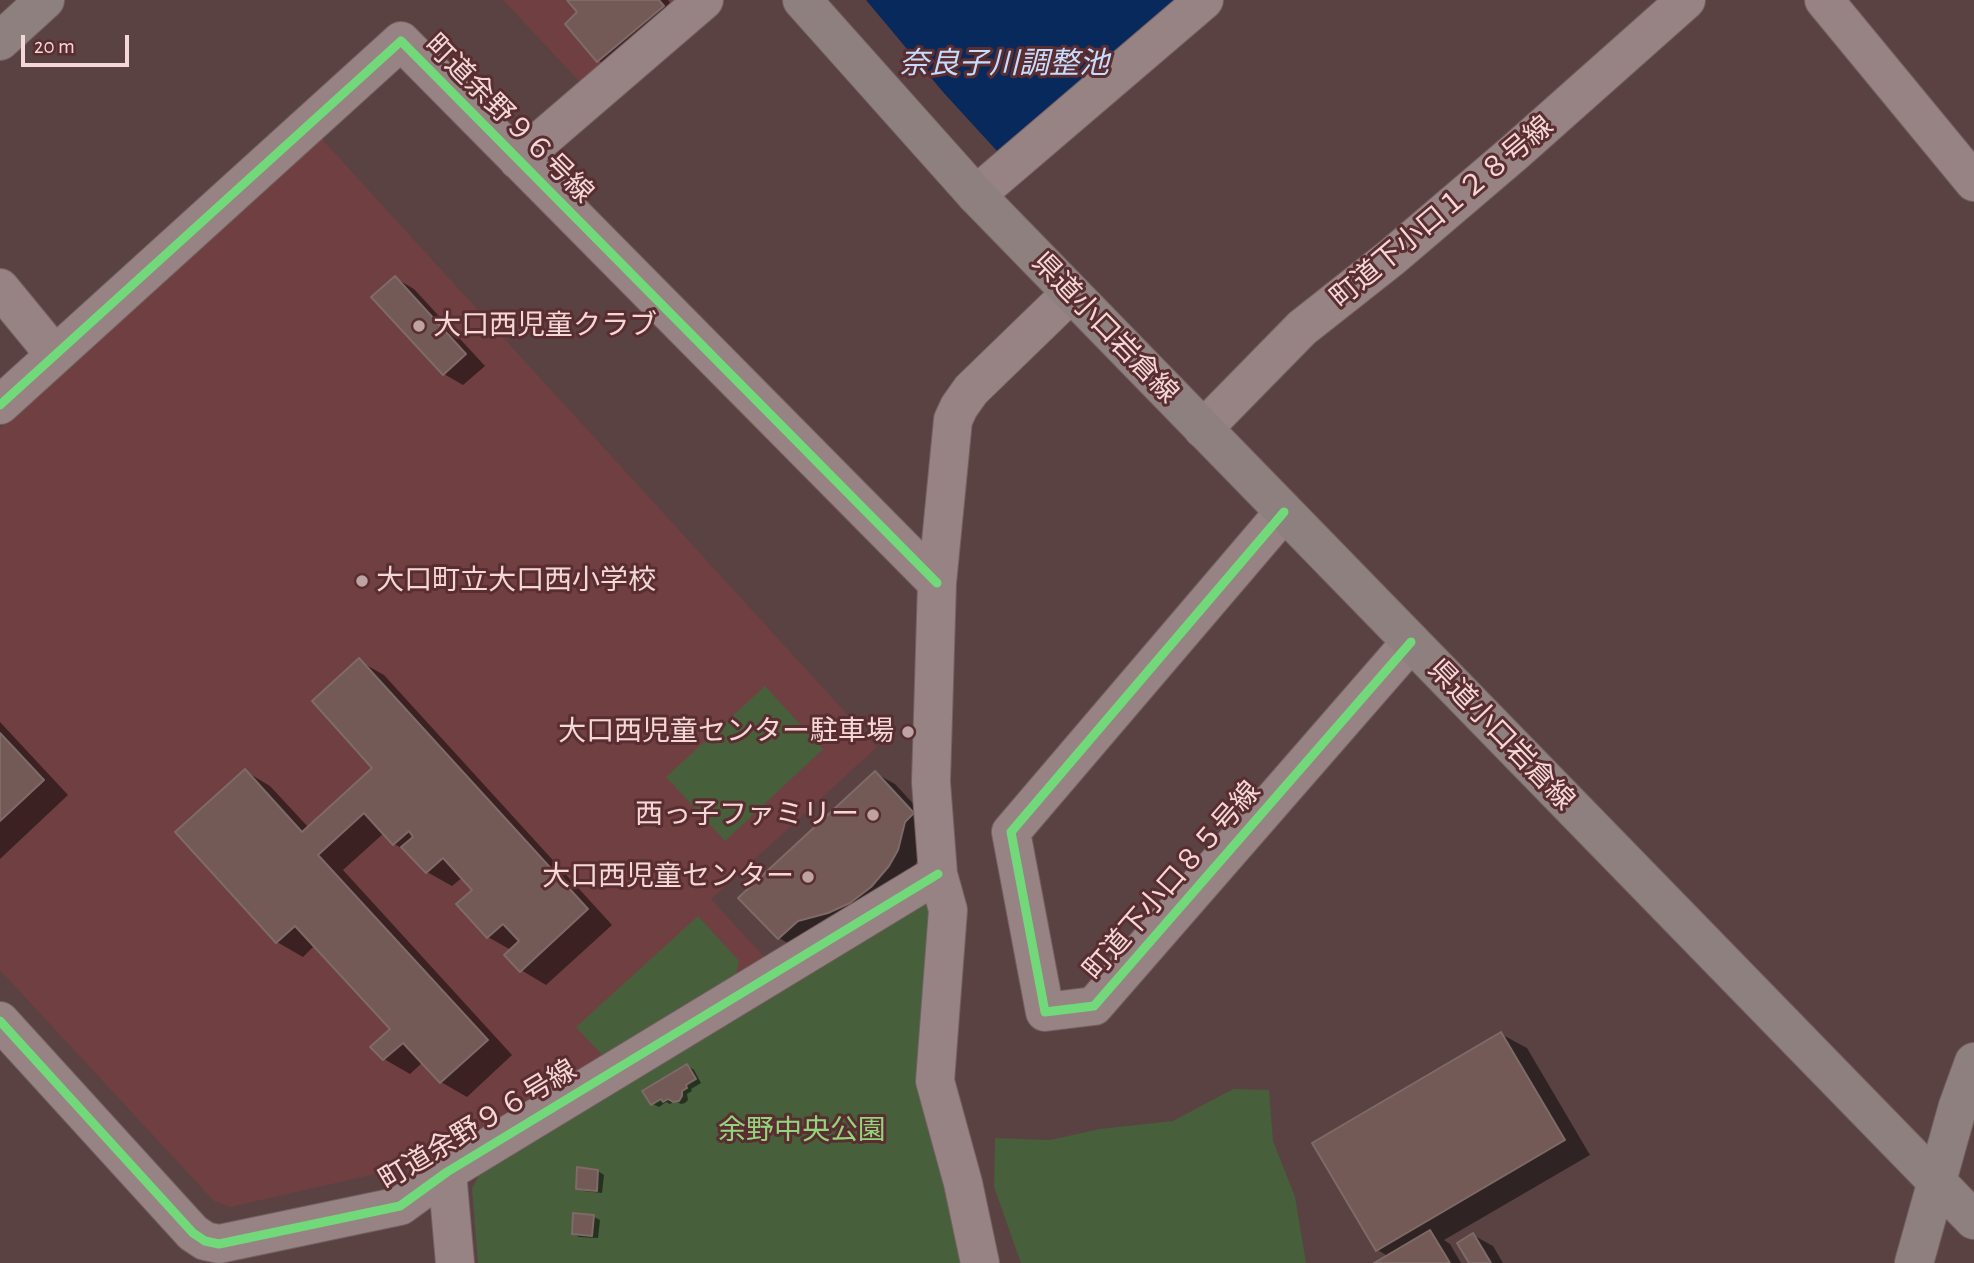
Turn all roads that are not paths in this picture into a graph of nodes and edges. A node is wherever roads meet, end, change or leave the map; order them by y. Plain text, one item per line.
1 (45, 0) edge
2 (704, 0) edge
3 (802, 0) edge
4 (1204, 0) edge
5 (1686, 0) edge
6 (1824, 0) edge
7 (0, 41) edge
8 (518, 160) junction
9 (1974, 182) edge
10 (976, 195) junction
11 (0, 288) edge
12 (1071, 293) junction
13 (55, 355) junction
14 (0, 405) edge
15 (1203, 429) junction
16 (1284, 512) junction
17 (937, 583) junction
18 (1411, 642) junction
19 (939, 873) junction
20 (0, 1021) edge
21 (1974, 1062) edge
22 (447, 1172) junction
23 (1936, 1182) junction
24 (1974, 1220) edge
25 (206, 1252) edge
26 (455, 1263) edge
27 (980, 1263) edge
28 (1914, 1263) edge

1 - 7 main road
2 - 8 street
3 - 10 main road, 県道小口岩倉線
4 - 10 street
5 - 15 street, 町道下小口１２８号線
6 - 9 street
8 - 13 street, 町道余野９６号線
8 - 17 street, 町道余野９６号線
10 - 12 main road, 県道小口岩倉線
11 - 13 street
12 - 15 main road, 県道小口岩倉線
12 - 17 street
13 - 14 street, 町道余野９６号線
15 - 16 main road, 県道小口岩倉線
16 - 18 main road, 県道小口岩倉線
16 - 18 street, 町道下小口８５号線
17 - 19 street
18 - 23 main road, 県道小口岩倉線
19 - 22 street, 町道余野９６号線
19 - 27 street
20 - 25 street, 町道余野９６号線
21 - 23 main road
22 - 25 street, 町道余野９６号線
22 - 26 street
23 - 24 main road, 県道小口岩倉線
23 - 28 main road

